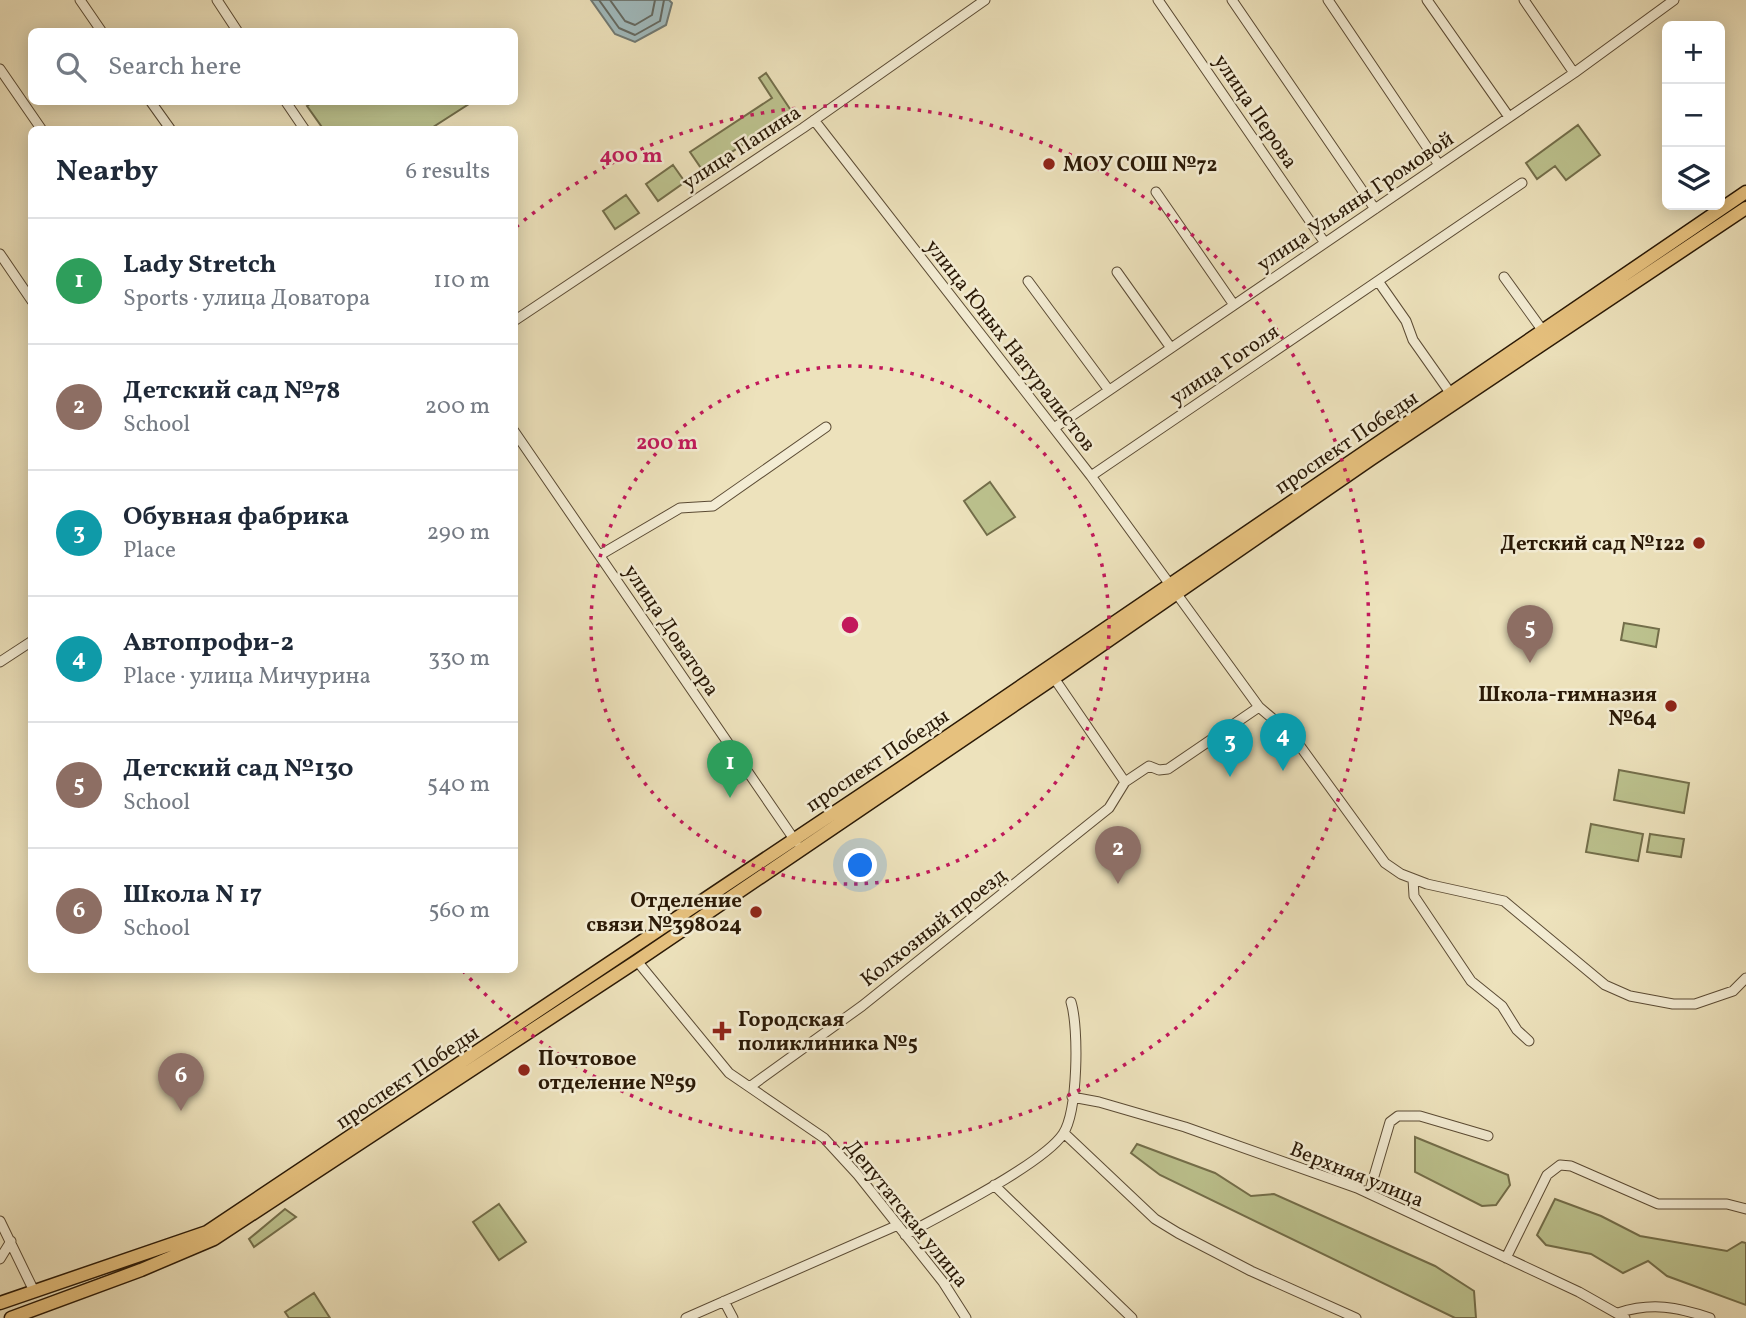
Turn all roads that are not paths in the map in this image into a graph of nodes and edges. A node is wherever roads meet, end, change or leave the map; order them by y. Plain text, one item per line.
1 (80, 0) edge
2 (217, 0) edge
3 (985, 0) edge
4 (1158, 0) edge
5 (1233, 0) edge
6 (1328, 0) edge
7 (1427, 0) edge
8 (1524, 0) edge
9 (1674, 0) edge
10 (99, 28) edge
11 (235, 28) edge
12 (0, 69) edge
13 (1574, 73) junction
14 (153, 105) edge
15 (288, 105) edge
16 (1509, 117) junction
17 (814, 120) junction
18 (39, 126) edge
19 (168, 126) edge
20 (302, 126) edge
21 (1439, 165) junction
22 (1522, 183) dead end
23 (1156, 191) dead end
24 (1746, 192) edge
25 (1746, 208) edge
26 (1375, 209) junction
27 (1325, 243) junction
28 (0, 254) edge
29 (1118, 272) dead end
30 (1504, 277) dead end
31 (1028, 281) dead end
32 (1378, 281) junction
33 (28, 295) edge
34 (1234, 305) junction
35 (518, 318) edge
36 (1543, 331) junction
37 (1171, 348) junction
38 (1108, 389) junction
39 (1451, 394) junction
40 (826, 427) dead end
41 (1054, 428) junction
42 (518, 437) edge
43 (1091, 476) junction
44 (600, 555) junction
45 (1174, 589) junction
46 (28, 644) edge
47 (0, 662) edge
48 (1054, 678) junction
49 (1259, 707) junction
50 (1125, 782) junction
51 (797, 844) junction
52 (1413, 879) junction
53 (637, 961) junction
54 (1746, 978) edge
55 (1071, 1002) dead end
56 (1530, 1041) dead end
57 (751, 1086) junction
58 (1072, 1097) junction
59 (1064, 1133) junction
60 (1488, 1136) dead end
61 (994, 1185) junction
62 (1369, 1193) junction
63 (1746, 1209) edge
64 (0, 1220) edge
65 (898, 1225) junction
66 (905, 1235) junction
67 (10, 1241) junction
68 (1506, 1258) junction
69 (0, 1259) edge
70 (34, 1291) junction
71 (724, 1301) junction
72 (0, 1303) edge
73 (43, 1313) edge
74 (1622, 1315) edge
75 (12, 1318) edge
76 (686, 1318) edge
77 (733, 1318) edge
78 (966, 1318) edge
79 (1132, 1318) edge
80 (1356, 1318) edge
81 (1710, 1318) edge

1 - 10 street
2 - 11 street
3 - 17 street, улица Папина
4 - 27 street, улица Перова
5 - 26 street
6 - 21 street
7 - 16 street
8 - 13 street
9 - 13 street, улица Ульяны Громовой
12 - 18 street
13 - 16 street, улица Ульяны Громовой
14 - 19 street
15 - 20 street
16 - 21 street, улица Ульяны Громовой
17 - 35 street, улица Папина
17 - 41 street, улица Юных Натуралистов
21 - 26 street, улица Ульяны Громовой
22 - 32 street, улица Гоголя
23 - 34 street
24 - 36 main road, проспект Победы
25 - 45 main road, проспект Победы
26 - 27 street, улица Ульяны Громовой
27 - 34 street, улица Ульяны Громовой
28 - 33 street
29 - 37 street
30 - 36 street
31 - 38 street
32 - 39 street
32 - 43 street, улица Гоголя
34 - 37 street, улица Ульяны Громовой
36 - 39 main road, проспект Победы
37 - 38 street, улица Ульяны Громовой
38 - 41 street, улица Ульяны Громовой
39 - 45 main road, проспект Победы
40 - 44 street
41 - 43 street, улица Юных Натуралистов
42 - 44 street, улица Доватора
43 - 45 street, улица Юных Натуралистов
44 - 51 street, улица Доватора
45 - 48 main road, проспект Победы
45 - 49 street, улица Юных Натуралистов
45 - 51 main road, проспект Победы
46 - 47 street
48 - 50 street
48 - 51 main road, проспект Победы
49 - 50 street
49 - 52 street, улица Юных Натуралистов
50 - 57 street, Колхозный проезд
51 - 53 main road, проспект Победы
51 - 70 main road, проспект Победы
52 - 54 street, улица Юных Натуралистов
52 - 56 street
53 - 57 street, Депутатская улица
53 - 73 main road, проспект Победы
55 - 58 street
57 - 65 street, Депутатская улица
58 - 59 street
58 - 62 street, Верхняя улица
59 - 61 street
59 - 80 street
60 - 62 street
61 - 66 street
61 - 79 street
62 - 68 street, Верхняя улица
63 - 68 street
64 - 67 street
65 - 66 street, Депутатская улица
65 - 71 street
66 - 78 street, Депутатская улица
67 - 69 street
67 - 70 street
68 - 74 street, Верхняя улица
70 - 72 main road, проспект Победы
70 - 73 main road
71 - 76 street
71 - 77 street
73 - 75 main road, проспект Победы
74 - 81 street, Верхняя улица

